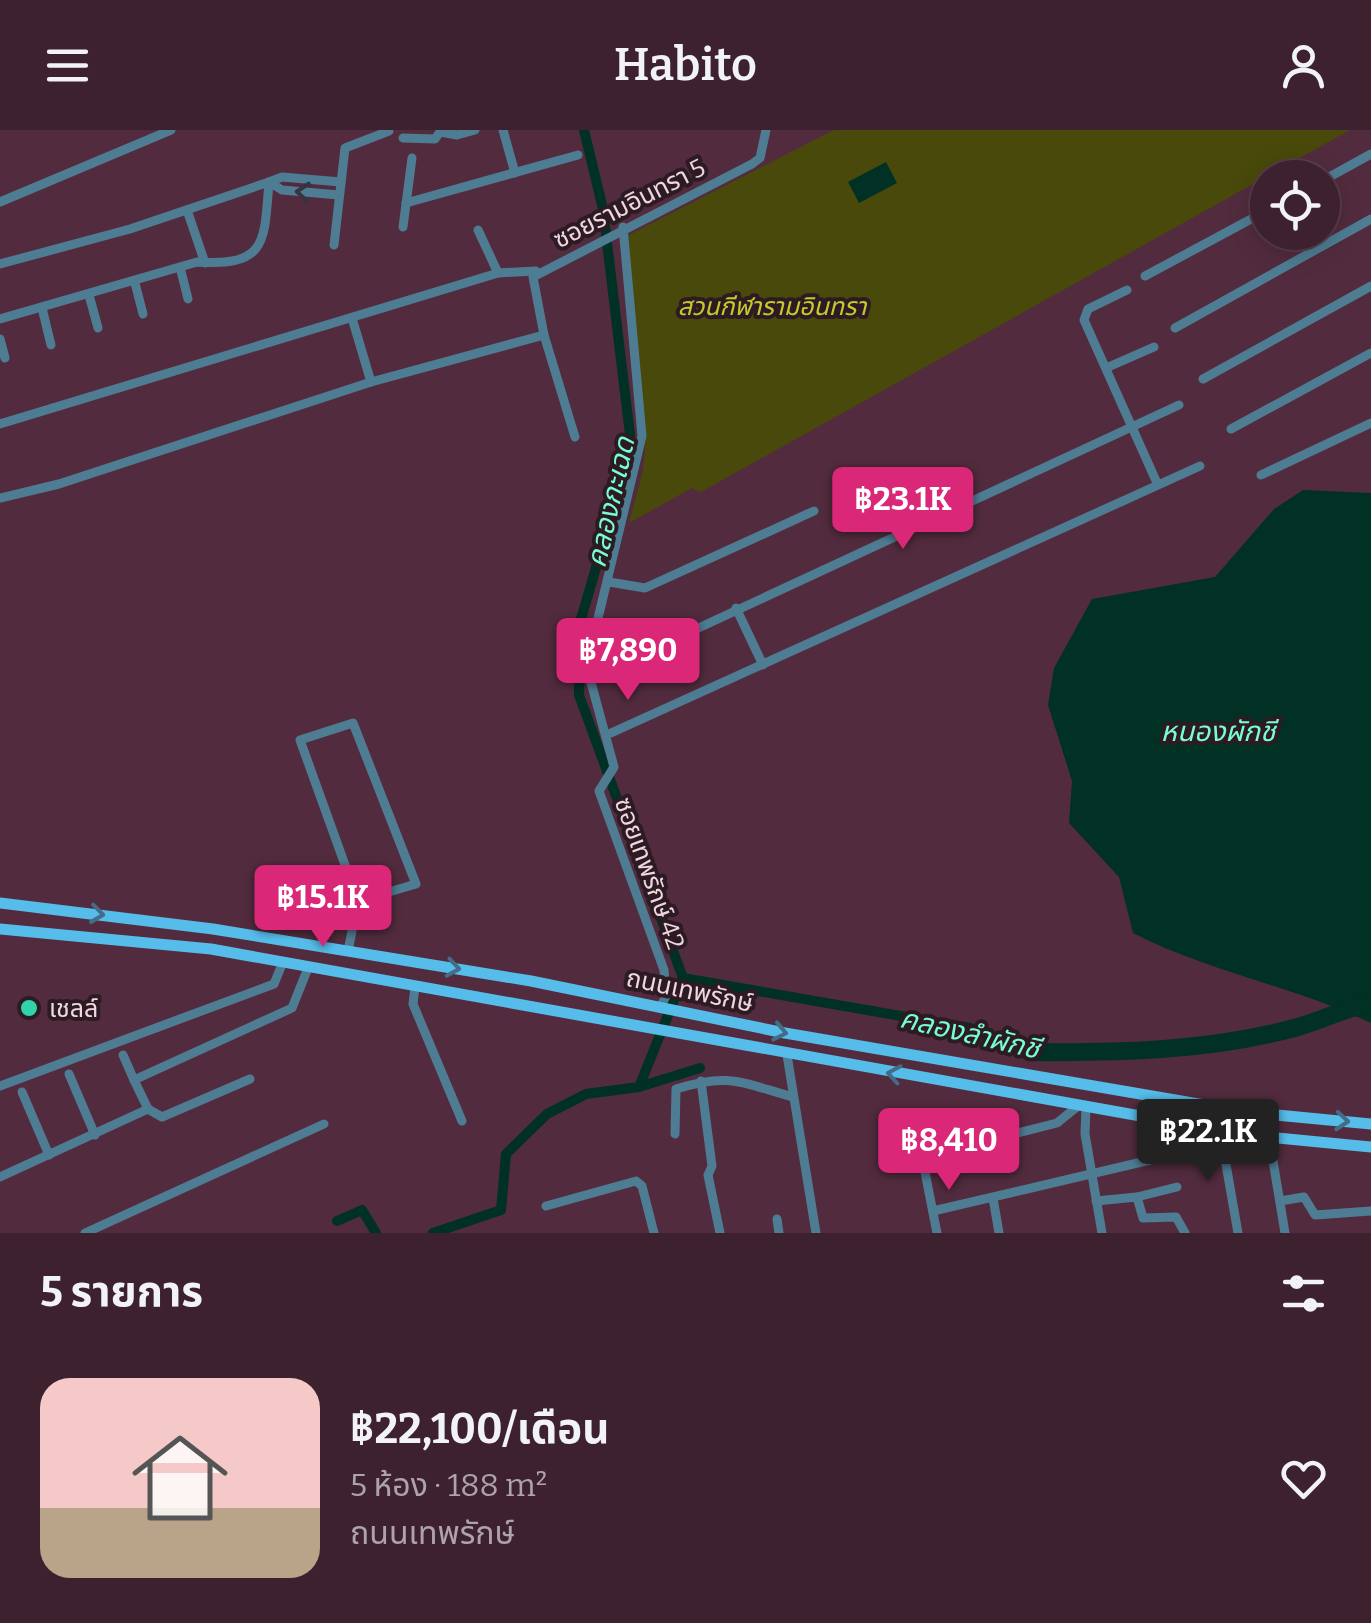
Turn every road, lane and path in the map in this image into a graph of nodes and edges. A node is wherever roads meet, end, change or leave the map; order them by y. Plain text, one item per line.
1 (171, 130) edge
2 (475, 130) edge
3 (503, 130) edge
4 (754, 130) edge
5 (389, 131) edge
6 (439, 131) edge
7 (766, 131) edge
8 (405, 134) edge
9 (1371, 154) edge
10 (578, 156) dead end
11 (412, 158) dead end
12 (1340, 170) edge
13 (515, 173) junction
14 (269, 182) junction
15 (341, 182) junction
16 (339, 195) junction
17 (0, 202) edge
18 (406, 203) junction
19 (187, 210) junction
20 (1371, 219) edge
21 (1250, 220) edge
22 (403, 227) dead end
23 (623, 227) junction
24 (478, 230) dead end
25 (334, 245) dead end
26 (205, 262) junction
27 (0, 264) edge
28 (180, 268) junction
29 (536, 272) junction
30 (498, 273) junction
31 (1146, 276) dead end
32 (136, 283) junction
33 (1371, 286) edge
34 (1128, 290) dead end
35 (90, 295) junction
36 (188, 298) dead end
37 (42, 308) junction
38 (143, 314) dead end
39 (352, 318) junction
40 (0, 319) edge
41 (98, 328) dead end
42 (1175, 328) dead end
43 (544, 335) junction
44 (0, 338) edge
45 (51, 344) dead end
46 (1154, 346) dead end
47 (1371, 353) edge
48 (5, 358) dead end
49 (1106, 368) junction
50 (1202, 379) dead end
51 (371, 382) junction
52 (1179, 405) dead end
53 (1371, 423) edge
54 (0, 424) edge
55 (1132, 425) junction
56 (1231, 429) dead end
57 (575, 437) dead end
58 (1200, 466) dead end
59 (1261, 475) dead end
60 (1157, 483) junction
61 (0, 498) edge
62 (814, 511) dead end
63 (609, 582) junction
64 (736, 608) junction
65 (590, 661) junction
66 (613, 665) junction
67 (763, 665) junction
68 (589, 675) junction
69 (611, 733) dead end
70 (358, 901) junction
71 (0, 902) edge
72 (0, 929) edge
73 (348, 951) junction
74 (282, 962) junction
75 (308, 968) junction
76 (415, 986) junction
77 (664, 1006) junction
78 (123, 1055) dead end
79 (787, 1055) junction
80 (68, 1074) dead end
81 (250, 1079) dead end
82 (134, 1080) junction
83 (701, 1081) junction
84 (0, 1086) edge
85 (22, 1092) dead end
86 (793, 1097) junction
87 (1082, 1106) junction
88 (148, 1109) junction
89 (921, 1120) dead end
90 (462, 1121) dead end
91 (324, 1124) dead end
92 (1371, 1124) edge
93 (1220, 1130) junction
94 (675, 1134) dead end
95 (95, 1135) junction
96 (1269, 1137) junction
97 (1371, 1147) edge
98 (49, 1155) junction
99 (923, 1157) junction
100 (1163, 1158) dead end
101 (1, 1175) edge
102 (1092, 1176) junction
103 (1177, 1186) dead end
104 (1137, 1197) junction
105 (993, 1198) junction
106 (1096, 1201) junction
107 (1280, 1201) junction
108 (546, 1206) dead end
109 (933, 1211) junction
110 (1371, 1211) edge
111 (777, 1218) dead end
112 (85, 1233) edge
113 (654, 1233) edge
114 (720, 1233) edge
115 (779, 1233) edge
116 (816, 1233) edge
117 (937, 1233) edge
118 (999, 1233) edge
119 (1102, 1233) edge
120 (1185, 1233) edge
121 (1238, 1233) edge
122 (1285, 1233) edge

1 - 17 street
2 - 6 street
3 - 13 street
4 - 7 street
5 - 8 street
5 - 15 street
6 - 8 street
7 - 23 street, ซอยรามอินทรา 5
9 - 12 street
10 - 13 street
11 - 18 street
13 - 18 street
14 - 15 street
16 -> 14 street
14 - 19 street
14 - 26 street
15 - 16 street
16 - 25 street
18 - 22 street
19 - 26 street
19 - 27 street
20 - 42 street
21 - 31 street
23 - 29 street, ซอยรามอินทรา 5
23 - 63 street, ซอยเทพรักษ์ 42
24 - 30 street
26 - 28 street
28 - 32 street
28 - 36 street
29 - 30 street
29 - 43 street, ซอยรามอินทรา 5
30 - 39 street
32 - 35 street
32 - 38 street
33 - 50 street
34 - 49 street
35 - 37 street
35 - 41 street
37 - 40 street
37 - 45 street
39 - 51 street
39 - 54 street
43 - 51 street
43 - 57 street, ซอยรามอินทรา 5
44 - 48 street
46 - 49 street
47 - 56 street
49 - 55 street
51 - 61 street
52 - 55 street
53 - 59 street
55 - 60 street
55 - 64 street
58 - 60 street
60 - 67 street
62 - 63 street
63 - 65 street, ซอยเทพรักษ์ 42
64 - 66 street
64 - 67 street
65 - 66 street
65 - 68 street, ซอยเทพรักษ์ 42
66 - 68 street
67 - 69 street
68 - 77 street, ซอยเทพรักษ์ 42
70 - 70 street
70 - 73 street
71 -> 73 main road, ถนนเทพรักษ์
72 - 74 main road, ถนนเทพรักษ์
73 -> 77 main road, ถนนเทพรักษ์
74 - 75 main road, ถนนเทพรักษ์
74 - 84 street
75 - 76 main road, ถนนเทพรักษ์
75 - 82 street
76 - 79 main road, ถนนเทพรักษ์
76 - 90 street
77 -> 92 main road, ถนนเทพรักษ์
78 - 82 street
79 - 86 street
87 -> 79 main road, ถนนเทพรักษ์
80 - 95 street
81 - 88 street
82 - 88 street
83 - 86 street
83 - 94 street
83 - 114 street
85 - 98 street
86 - 116 street
87 - 93 main road, ถนนเทพรักษ์
87 - 99 street
87 - 102 street
88 - 95 street
89 - 99 street
91 - 112 street
93 - 96 main road, ถนนเทพรักษ์
93 - 121 street
95 - 98 street
96 - 97 main road, ถนนเทพรักษ์
96 - 107 street
98 - 101 street
99 - 109 street
100 - 102 street
102 - 105 street
102 - 106 street
103 - 104 street
104 - 106 street
104 - 120 street
105 - 109 street
105 - 118 street
106 - 119 street
107 - 110 street
107 - 122 street
108 - 113 street
109 - 117 street
111 - 115 street

